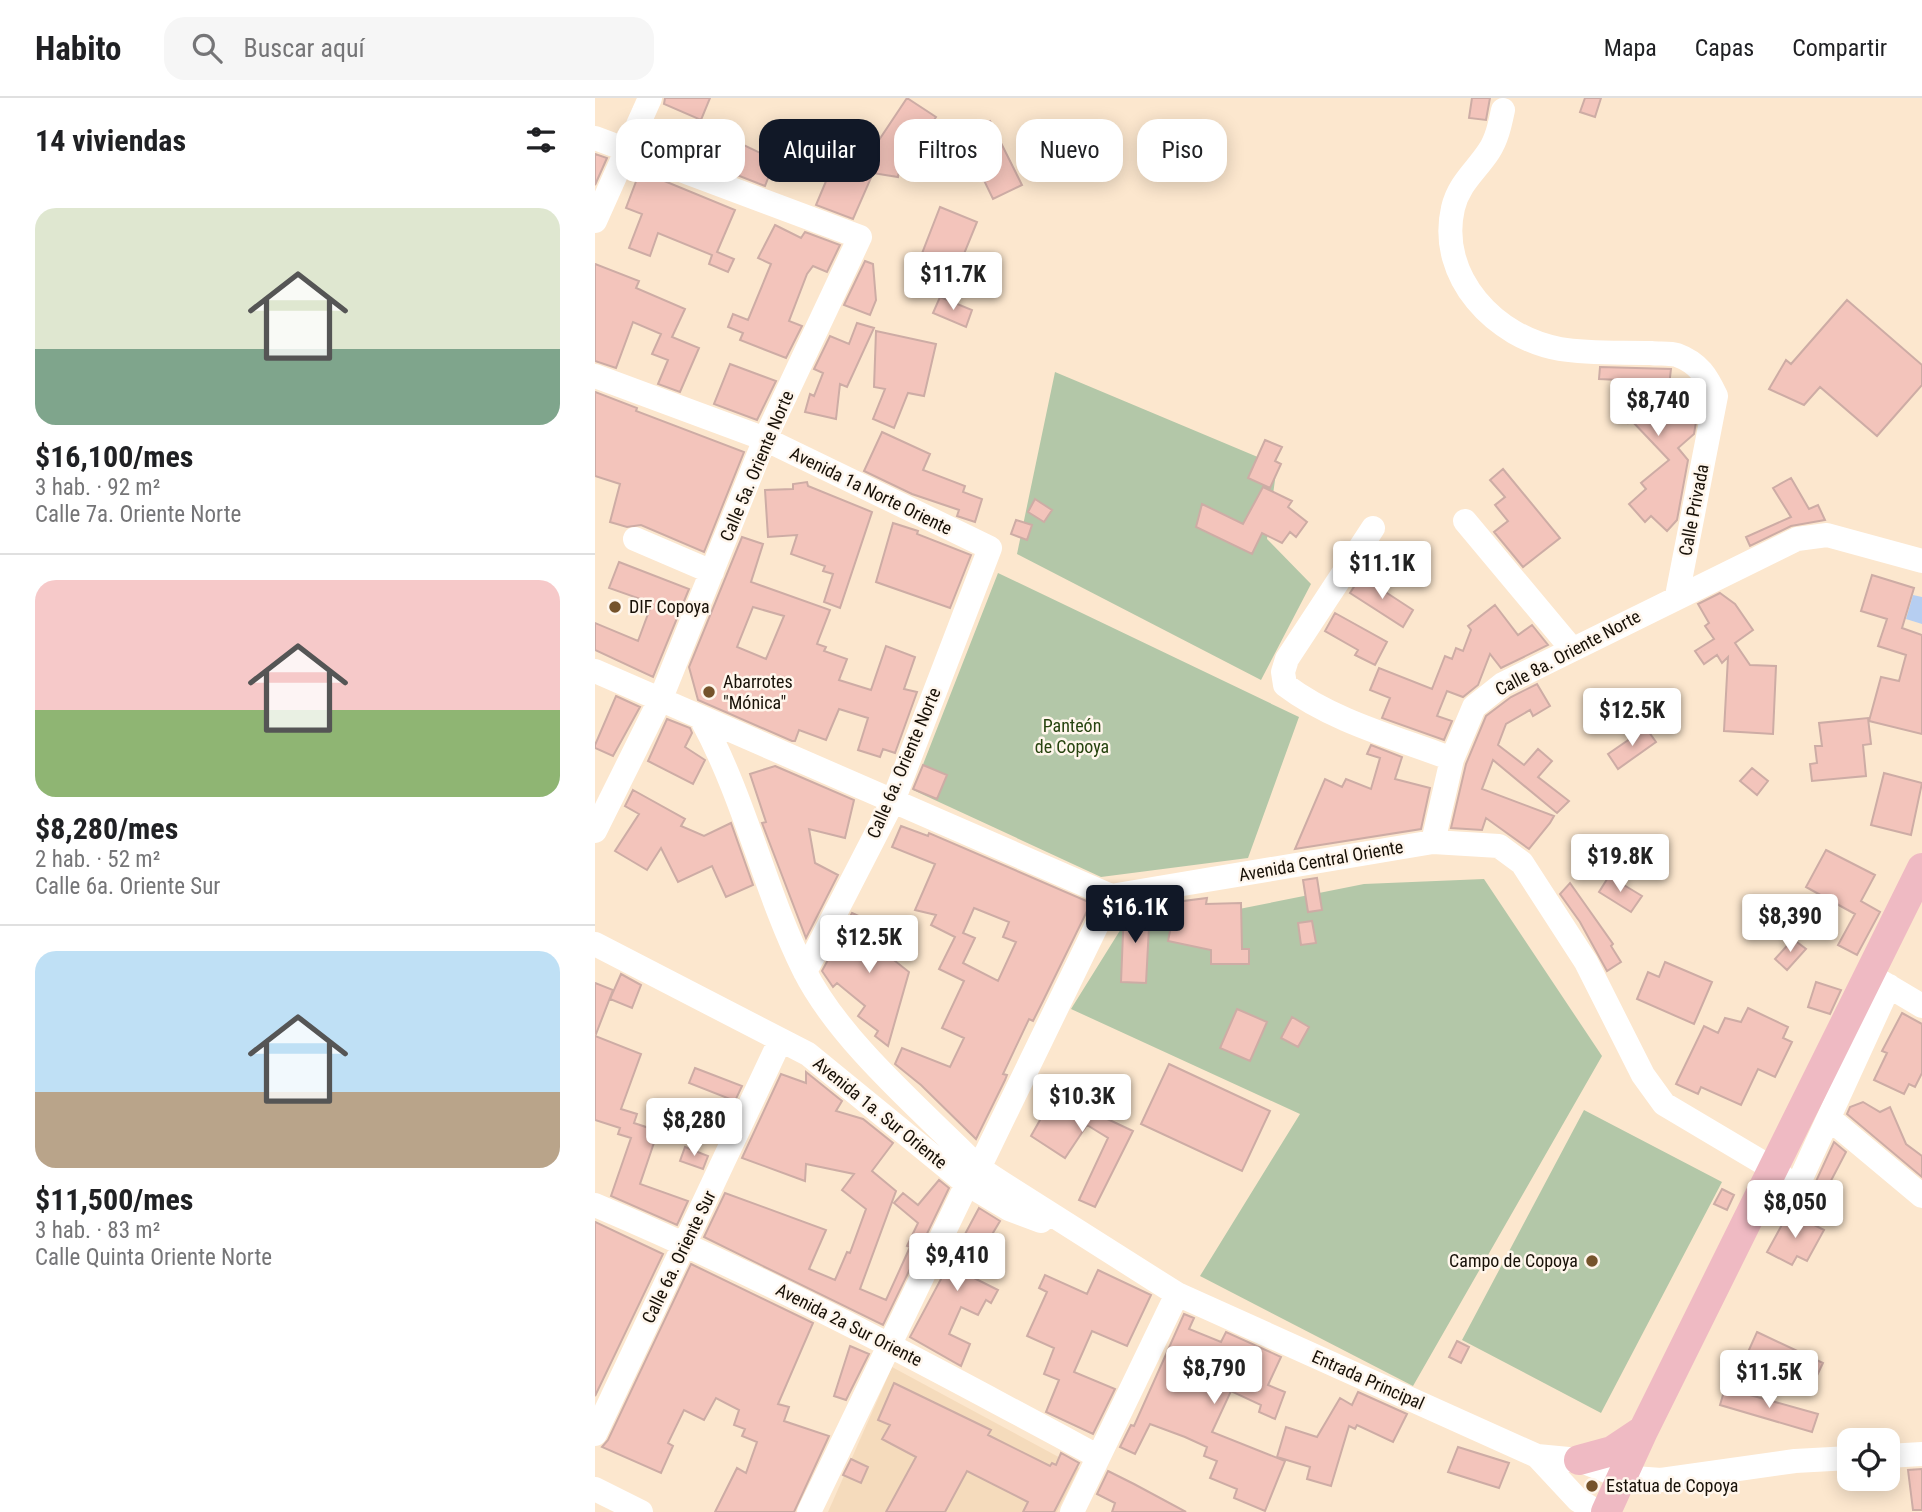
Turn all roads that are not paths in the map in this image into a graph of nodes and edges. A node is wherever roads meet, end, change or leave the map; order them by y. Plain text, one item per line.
1 (650, 98) edge
2 (1503, 110) dead end
3 (641, 119) edge
4 (595, 138) edge
5 (616, 147) edge
6 (616, 175) edge
7 (711, 182) edge
8 (595, 221) edge
9 (595, 376) edge
10 (765, 439) junction
11 (1465, 521) dead end
12 (1373, 528) dead end
13 (635, 539) dead end
14 (990, 548) joint
15 (1922, 561) edge
16 (712, 572) junction
17 (1677, 596) junction
18 (1572, 649) junction
19 (595, 671) edge
20 (661, 698) junction
21 (702, 720) junction
22 (1452, 759) junction
23 (893, 802) junction
24 (595, 831) edge
25 (1433, 842) junction
26 (1922, 868) edge
27 (1111, 896) junction
28 (595, 944) edge
29 (805, 972) junction
30 (1879, 980) junction
31 (1922, 1006) edge
32 (780, 1041) junction
33 (1830, 1119) junction
34 (1775, 1170) junction
35 (973, 1176) junction
36 (1922, 1196) edge
37 (595, 1205) edge
38 (1091, 1240) joint
39 (686, 1243) junction
40 (1177, 1294) junction
41 (890, 1344) junction
42 (1643, 1431) junction
43 (595, 1434) edge
44 (1922, 1454) edge
45 (1900, 1455) edge
46 (1097, 1456) junction
47 (1537, 1456) junction
48 (1837, 1459) edge
49 (1579, 1460) junction
50 (1621, 1477) junction
51 (595, 1489) edge
52 (641, 1512) edge
53 (809, 1512) edge
54 (1072, 1512) edge
55 (1597, 1512) edge
56 (1606, 1512) edge

1 - 3 street
2 - 17 street, Calle Privada
4 - 5 street
6 - 8 street
7 - 10 street, Calle 5a. Oriente Norte
9 - 10 street, Avenida 1a Norte Oriente
10 - 14 street, Avenida 1a Norte Oriente
10 - 16 street, Calle 5a. Oriente Norte
11 - 18 street
12 - 22 street
13 - 16 street
14 - 23 street, Calle 6a. Oriente Norte
15 - 17 street
16 - 20 street, Calle 5a. Oriente Norte
17 - 18 street, Calle 8a. Oriente Norte
18 - 22 street, Calle 8a. Oriente Norte
19 - 20 street
20 - 21 street
20 - 24 street, Calle 5a. Oriente Norte
21 - 23 street
21 - 29 street
22 - 25 street, Calle 8a. Oriente Norte
23 - 27 street
23 - 29 street, Calle 6a. Oriente Norte
25 - 27 street, Avenida Central Oriente
25 - 34 street, Avenida Central Oriente
26 - 30 main road
27 - 35 street
28 - 32 street, Avenida 1a. Sur Oriente
29 - 35 street
30 - 31 street
30 - 33 street
30 - 34 main road
32 - 35 street, Avenida 1a. Sur Oriente
32 - 39 street, Calle 6a. Oriente Sur
33 - 34 street, Avenida Central Oriente
33 - 36 street
34 - 42 main road
35 - 38 street, Avenida 1a. Sur Oriente
35 - 41 street
37 - 39 street, Avenida 2a Sur Oriente
38 - 40 street, Entrada Principal
39 - 41 street, Avenida 2a Sur Oriente
39 - 43 street, Calle 6a. Oriente Sur
40 - 46 street
40 - 47 street, Entrada Principal
41 - 46 street, Avenida 2a Sur Oriente
41 - 53 street
42 - 49 main road
42 - 50 main road
44 - 45 street
46 - 54 street
47 - 49 street
47 - 55 street
48 - 50 street
49 - 50 street
50 - 56 main road
51 - 52 street

